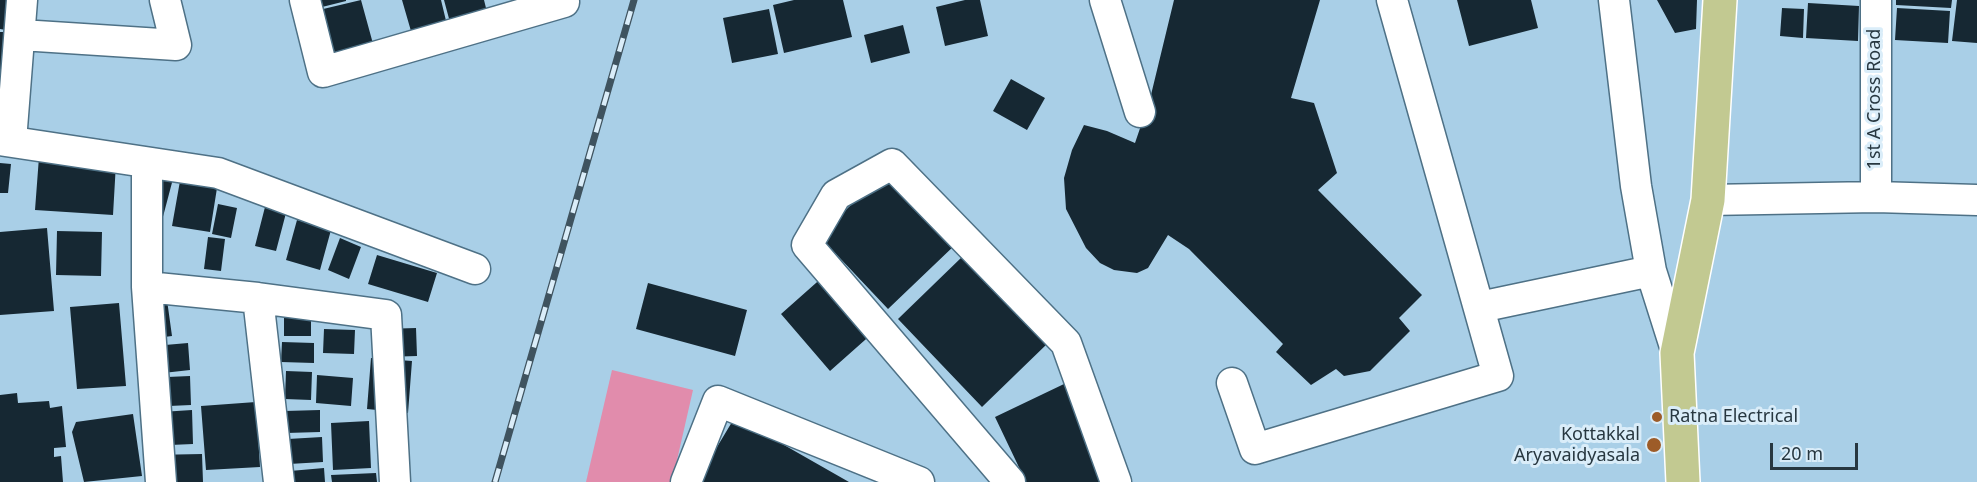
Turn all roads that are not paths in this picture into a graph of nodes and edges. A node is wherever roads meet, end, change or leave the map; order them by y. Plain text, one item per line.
1 (22, 0) edge
2 (165, 0) edge
3 (305, 0) edge
4 (1105, 0) edge
5 (1392, 0) edge
6 (1594, 0) edge
7 (1614, 0) edge
8 (1720, 0) edge
9 (1876, 0) edge
10 (564, 2) dead end
11 (21, 35) junction
12 (1620, 44) junction
13 (1140, 112) dead end
14 (6, 141) edge
15 (147, 163) junction
16 (1876, 197) junction
17 (1708, 200) junction
18 (1977, 200) edge
19 (475, 269) dead end
20 (1651, 271) junction
21 (147, 287) junction
22 (258, 298) junction
23 (1480, 307) junction
24 (1677, 353) junction
25 (1232, 383) dead end
26 (161, 482) edge
27 (279, 482) edge
28 (395, 482) edge
29 (686, 482) edge
30 (919, 482) edge
31 (1010, 482) edge
32 (1116, 482) edge
33 (1683, 482) edge

1 - 11 street
2 - 11 street
3 - 10 street
4 - 13 street
5 - 23 street
6 - 12 street
7 - 12 street
8 - 17 main road
9 - 16 street, 1st A Cross Road
11 - 14 street
12 - 20 street
14 - 15 street
15 - 19 street
15 - 21 street
16 - 17 street
16 - 18 street
17 - 24 main road
20 - 23 street
20 - 24 street
21 - 22 street
21 - 26 street
22 - 27 street
22 - 28 street
23 - 25 street
24 - 33 main road
29 - 30 street
31 - 32 street

